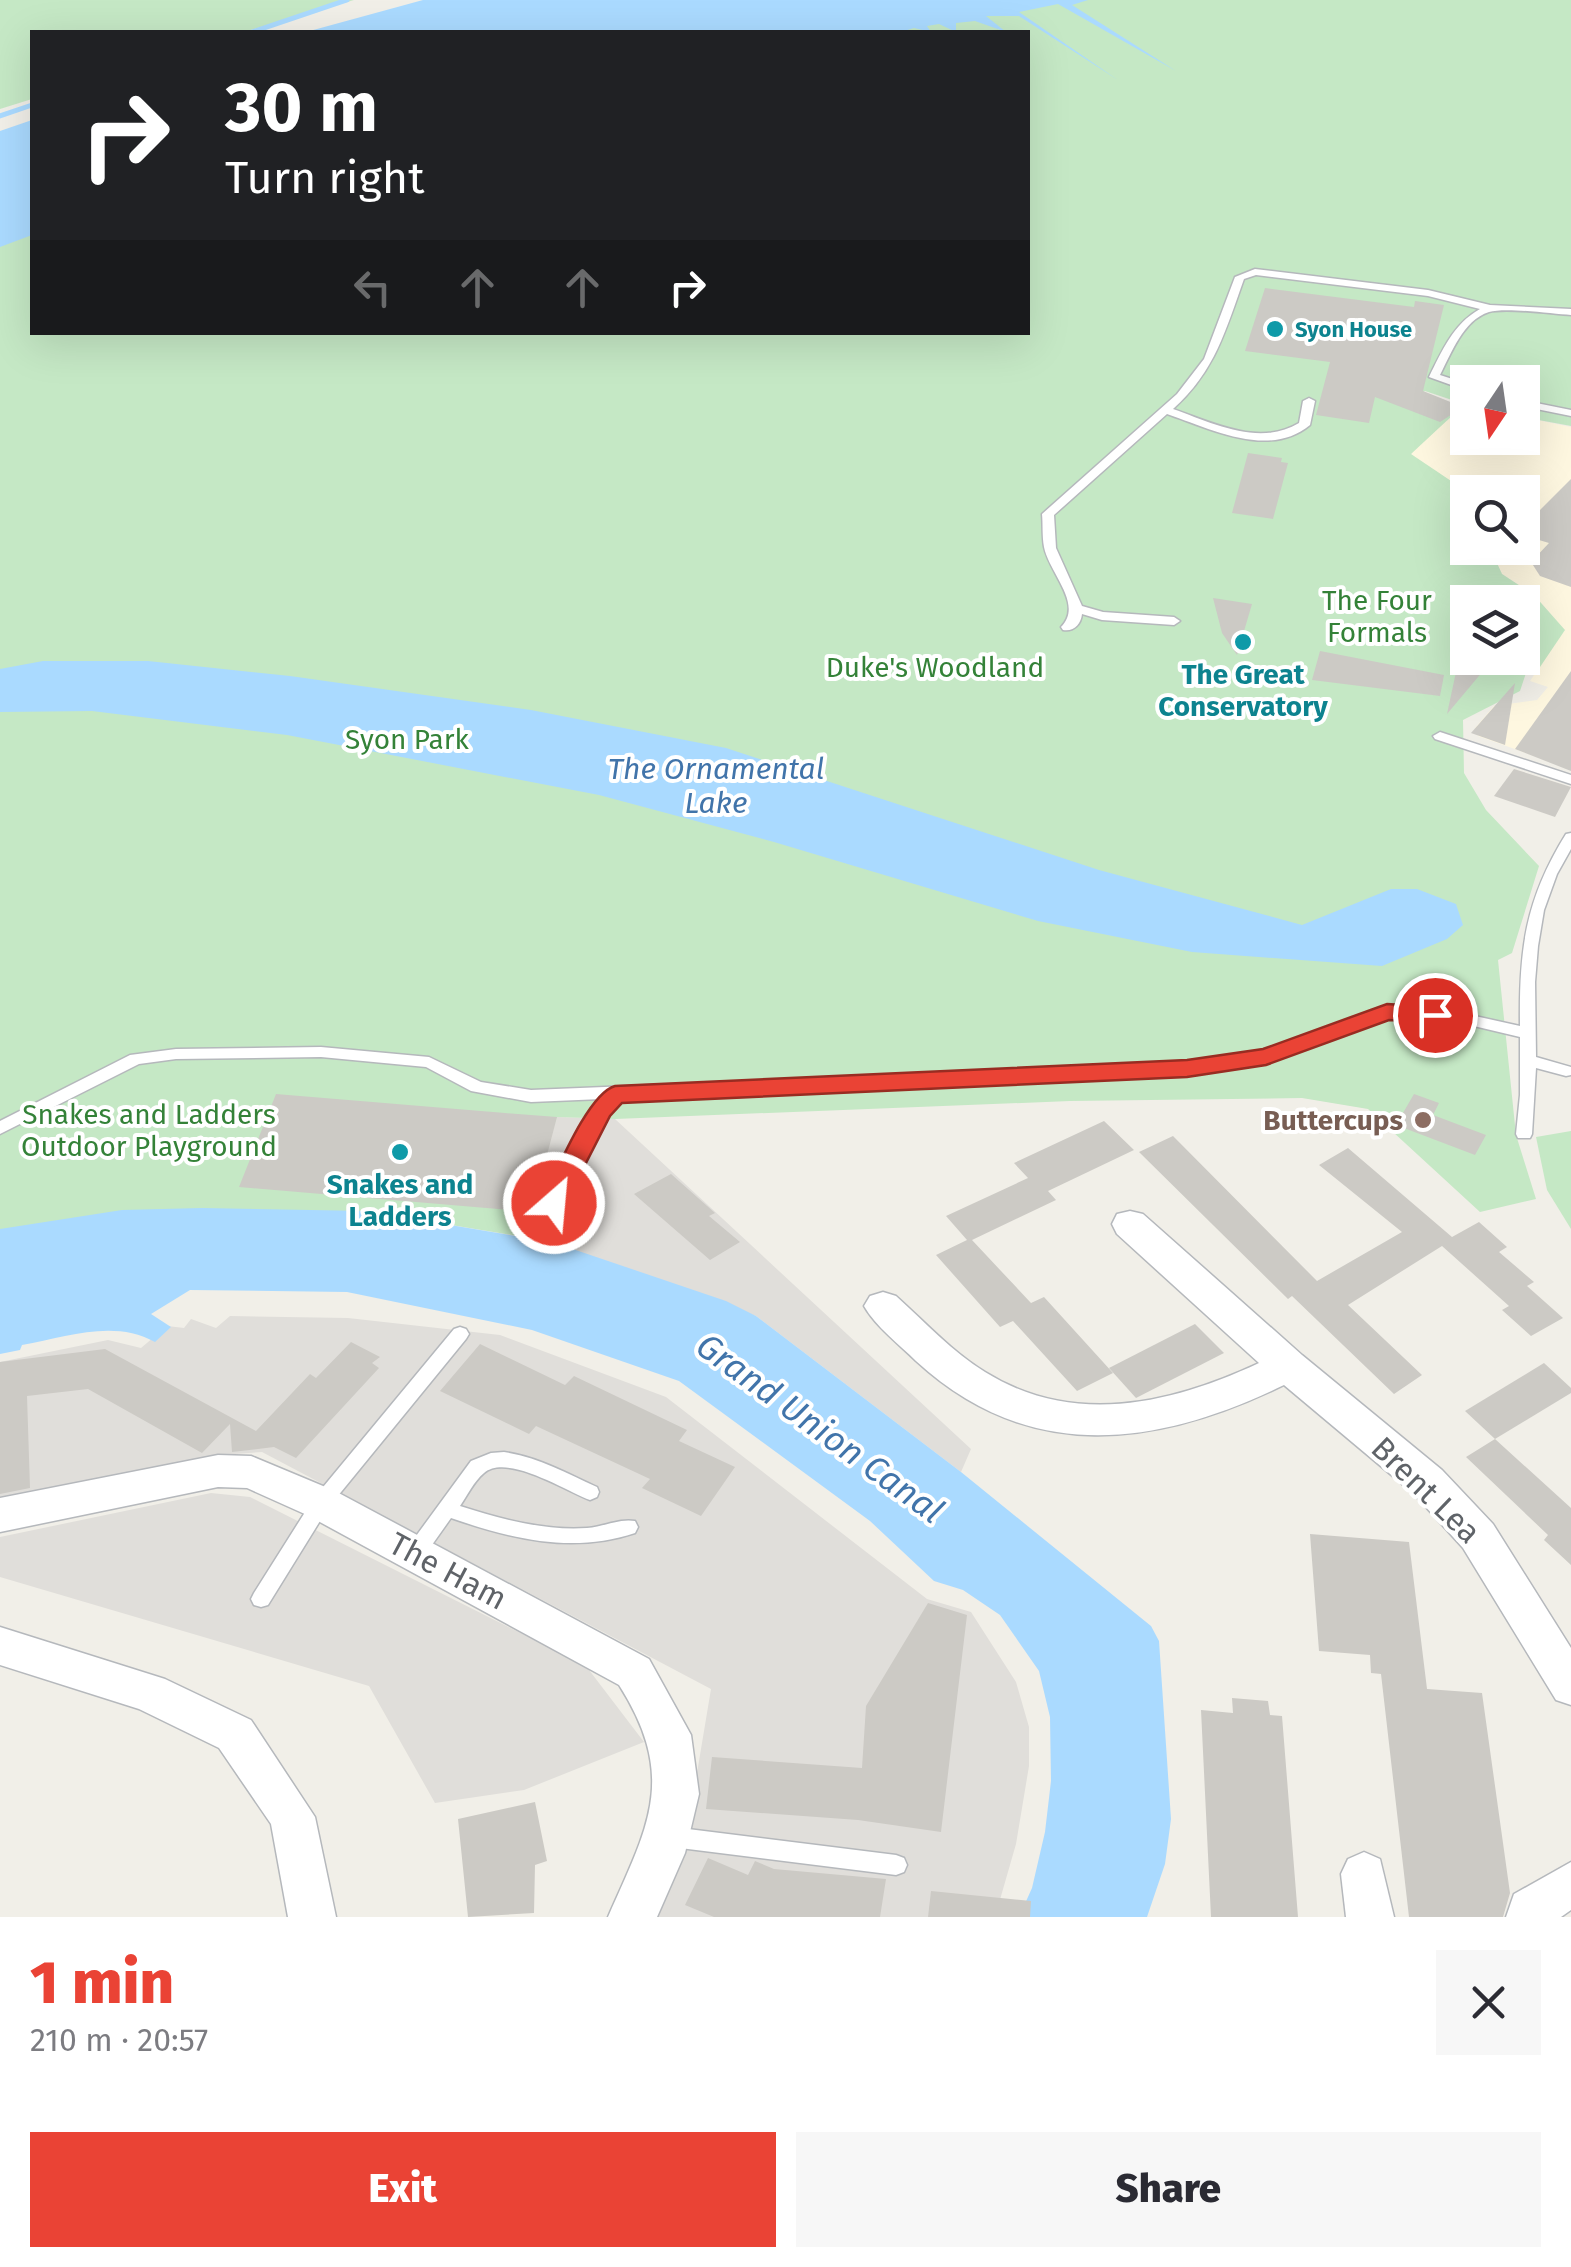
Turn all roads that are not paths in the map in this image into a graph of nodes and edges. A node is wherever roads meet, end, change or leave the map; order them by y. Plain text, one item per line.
1 (1490, 308) junction
2 (1571, 312) edge
3 (1450, 382) edge
4 (1309, 401) dead end
5 (1540, 407) edge
6 (1167, 410) junction
7 (1571, 413) edge
8 (1077, 608) junction
9 (1174, 621) dead end
10 (1067, 627) dead end
11 (1440, 736) dead end
12 (1571, 780) edge
13 (1571, 837) edge
14 (1528, 1032) junction
15 (1530, 1061) junction
16 (1566, 1071) dead end
17 (615, 1094) junction
18 (0, 1128) edge
19 (1524, 1134) dead end
20 (554, 1203) dead end
21 (1130, 1224) dead end
22 (884, 1306) dead end
23 (460, 1334) dead end
24 (1288, 1366) junction
25 (590, 1492) dead end
26 (322, 1503) junction
27 (447, 1510) junction
28 (0, 1515) edge
29 (628, 1526) dead end
30 (415, 1553) junction
31 (261, 1599) dead end
32 (0, 1646) edge
33 (1571, 1686) edge
34 (669, 1836) junction
35 (896, 1865) dead end
36 (1571, 1884) edge
37 (312, 1917) edge
38 (632, 1917) edge
39 (1530, 1917) edge

1 - 2 lane
1 - 3 lane
1 - 6 lane
4 - 6 lane
5 - 7 lane
6 - 8 lane
8 - 9 lane
8 - 10 lane
11 - 12 lane
13 - 14 lane
14 - 15 lane
14 - 17 lane
15 - 16 lane
15 - 19 lane
17 - 18 lane
17 - 20 lane
21 - 24 street, Brent Lea
22 - 24 street
23 - 26 lane
24 - 33 street, Brent Lea
25 - 27 lane
26 - 28 street, The Ham
26 - 30 street, The Ham
26 - 31 lane
27 - 29 lane
27 - 30 lane
30 - 34 street, The Ham
32 - 37 street
34 - 35 lane
34 - 38 street, The Ham
36 - 39 street

